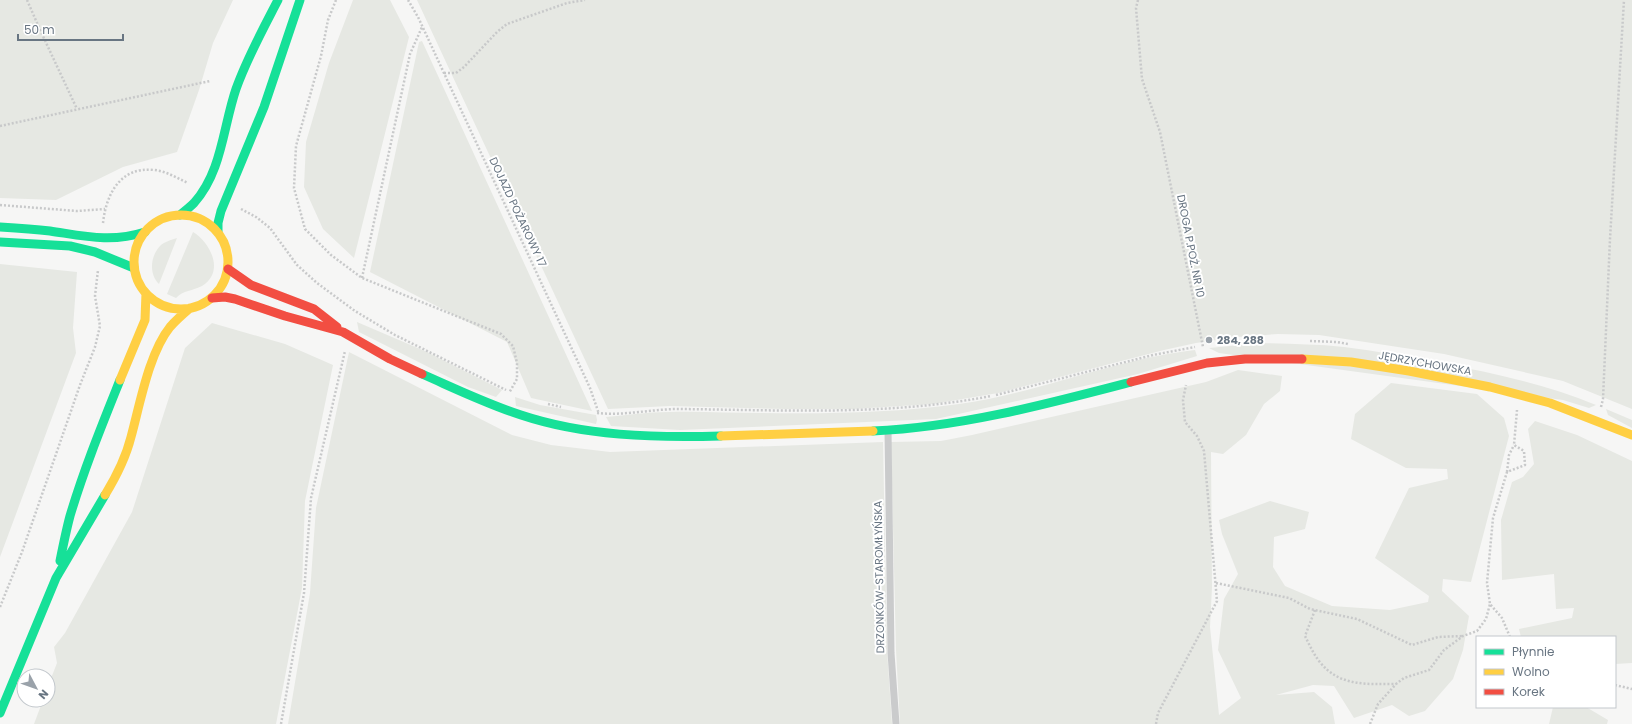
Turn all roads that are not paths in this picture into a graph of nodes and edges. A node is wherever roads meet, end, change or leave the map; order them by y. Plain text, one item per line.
1 (278, 0) edge
2 (300, 0) edge
3 (180, 215) junction
4 (0, 227) edge
5 (145, 232) junction
6 (218, 232) junction
7 (0, 242) edge
8 (134, 268) junction
9 (228, 269) junction
10 (146, 293) junction
11 (212, 298) junction
12 (190, 308) junction
13 (345, 334) junction
14 (888, 430) junction
15 (1632, 435) edge
16 (56, 578) junction
17 (0, 713) edge
18 (896, 724) edge

1 - 3 main road
2 - 6 main road
3 - 5 main road
3 - 6 main road
4 - 5 main road
5 - 8 main road
6 - 9 main road
7 - 8 main road
8 - 10 main road
9 - 11 main road
9 - 13 main road
10 - 12 main road
10 - 16 main road
11 - 12 main road
11 - 13 main road
12 - 16 main road
13 - 14 main road, JĘDRZYCHOWSKA
14 - 15 main road, JĘDRZYCHOWSKA
14 - 18 lane, DRZONKÓW-STAROMŁYŃSKA
16 - 17 main road

